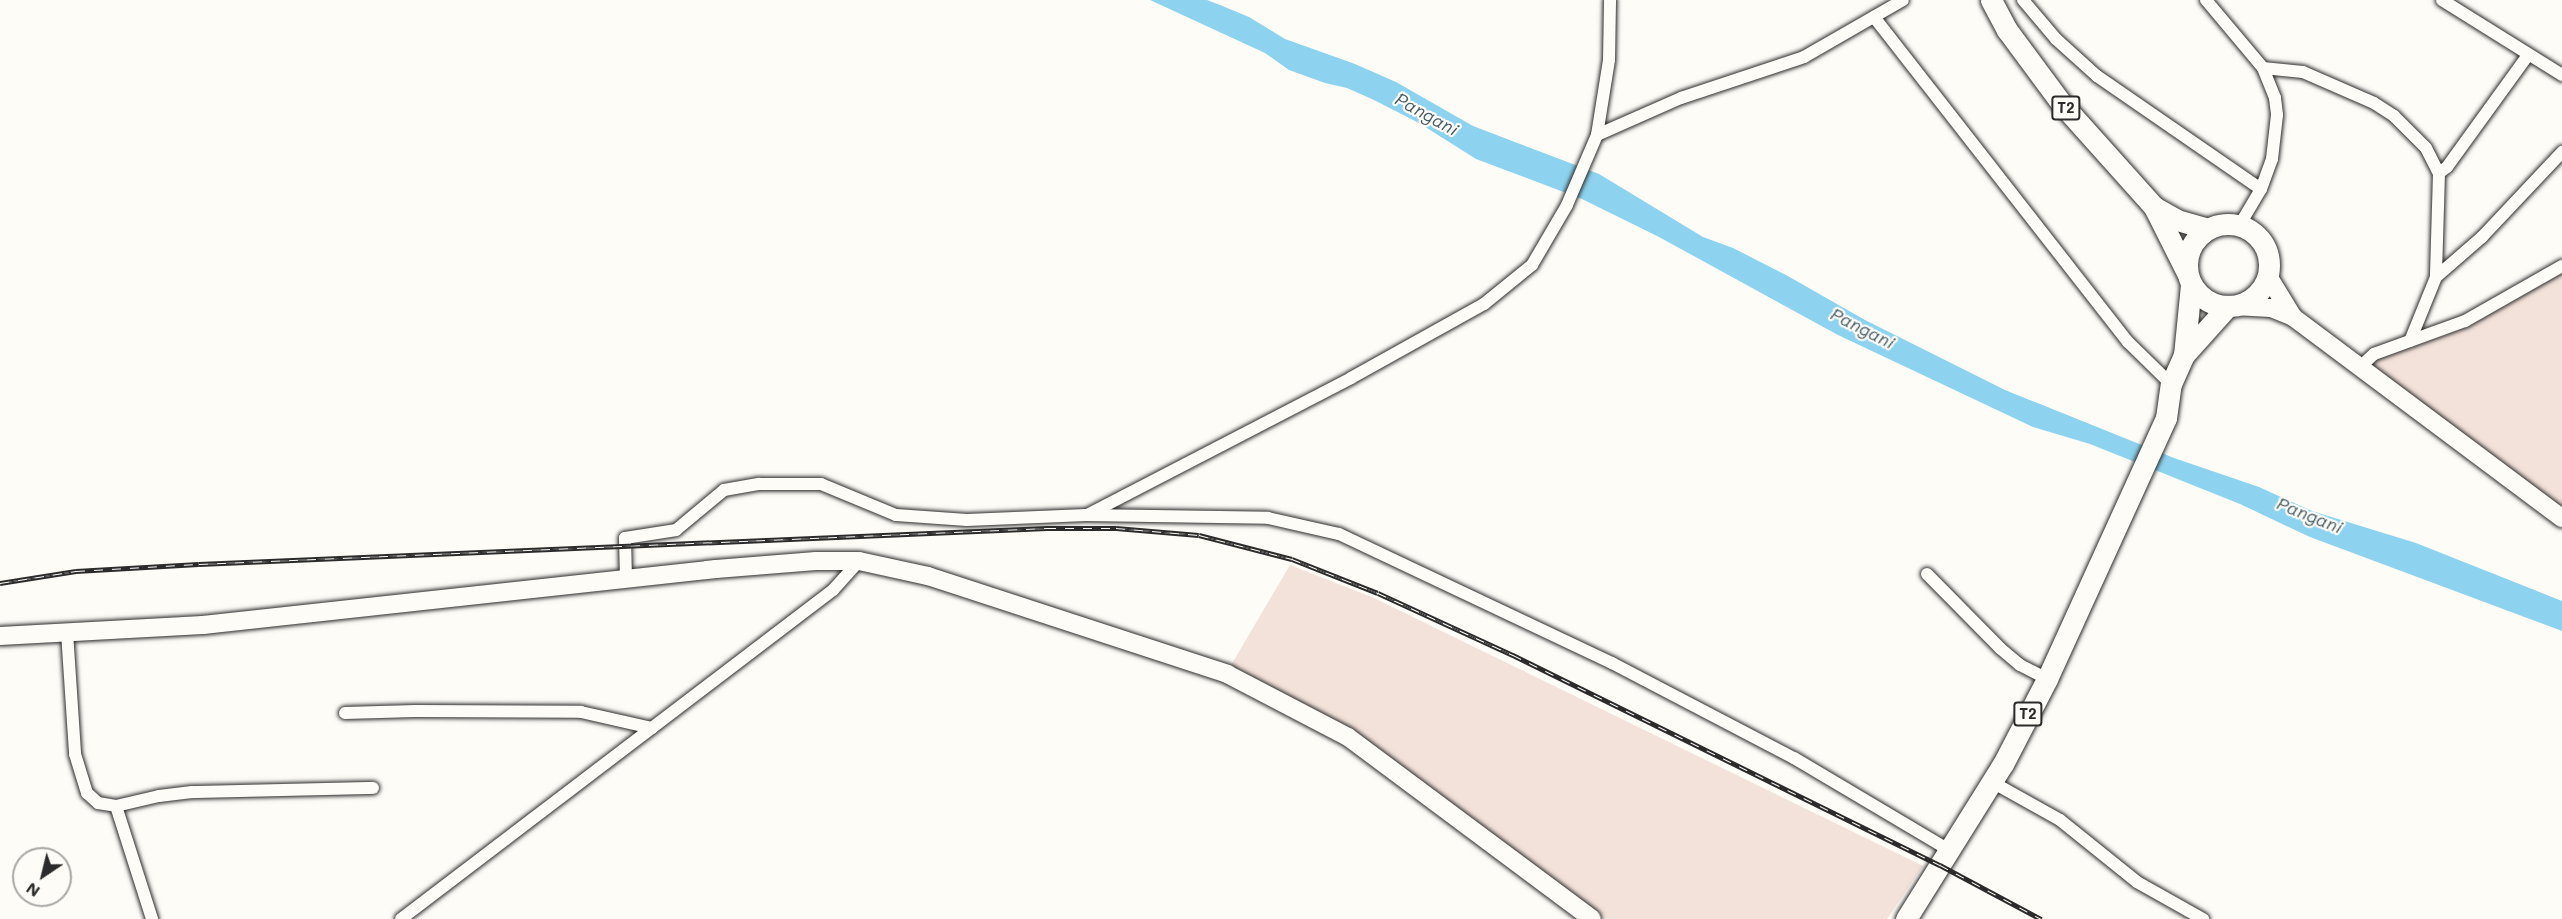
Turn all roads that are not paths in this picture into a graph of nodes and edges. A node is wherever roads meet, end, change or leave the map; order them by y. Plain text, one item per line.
1 (1610, 0) edge
2 (1903, 0) edge
3 (1991, 0) edge
4 (2024, 0) edge
5 (2206, 0) edge
6 (2442, 0) edge
7 (1874, 17) junction
8 (2528, 56) junction
9 (2263, 68) junction
10 (2562, 75) edge
11 (1597, 135) junction
12 (2562, 152) edge
13 (2439, 173) junction
14 (2261, 189) junction
15 (2154, 207) junction
16 (2240, 226) junction
17 (2208, 229) junction
18 (2562, 266) edge
19 (2268, 276) junction
20 (2436, 277) junction
21 (2189, 279) junction
22 (2231, 306) junction
23 (2293, 317) junction
24 (2410, 340) junction
25 (2184, 355) junction
26 (2359, 368) junction
27 (2171, 384) junction
28 (1086, 515) junction
29 (2562, 518) edge
30 (859, 561) junction
31 (1927, 574) dead end
32 (626, 579) junction
33 (67, 632) junction
34 (0, 636) edge
35 (2047, 679) junction
36 (345, 713) dead end
37 (652, 728) junction
38 (1992, 782) junction
39 (373, 789) dead end
40 (116, 806) junction
41 (1949, 850) junction
42 (152, 919) edge
43 (401, 919) edge
44 (1592, 919) edge
45 (1906, 919) edge
46 (2203, 919) edge

1 - 11 street
2 - 7 street
3 - 15 highway, T2
4 - 14 street
5 - 9 street
6 - 8 street
7 - 11 street
7 - 27 street
8 - 10 street
8 - 13 street
9 - 13 street
9 - 14 street
11 - 28 street
12 - 20 street
13 - 20 street
14 - 16 street
15 - 17 highway, T2
15 - 21 highway, T2
16 - 17 highway, T2
16 - 19 highway
17 - 21 highway, T2
18 - 24 street
19 - 22 highway, T2
19 - 23 main road
20 - 24 street
21 - 22 highway, T2
21 - 25 highway, T2
22 - 23 main road
22 - 25 highway, T2
23 - 26 main road
24 - 26 street
25 - 27 highway, T2
26 - 29 main road
27 - 35 highway, T2
28 - 32 street
28 - 41 street
30 - 32 main road
30 - 37 street
30 - 44 main road
31 - 35 street
32 - 33 main road
33 - 34 main road
33 - 40 street
35 - 38 highway, T2
36 - 37 street
37 - 43 street
38 - 41 highway, T2
38 - 46 street
39 - 40 street
40 - 42 street
41 - 45 highway, T2

